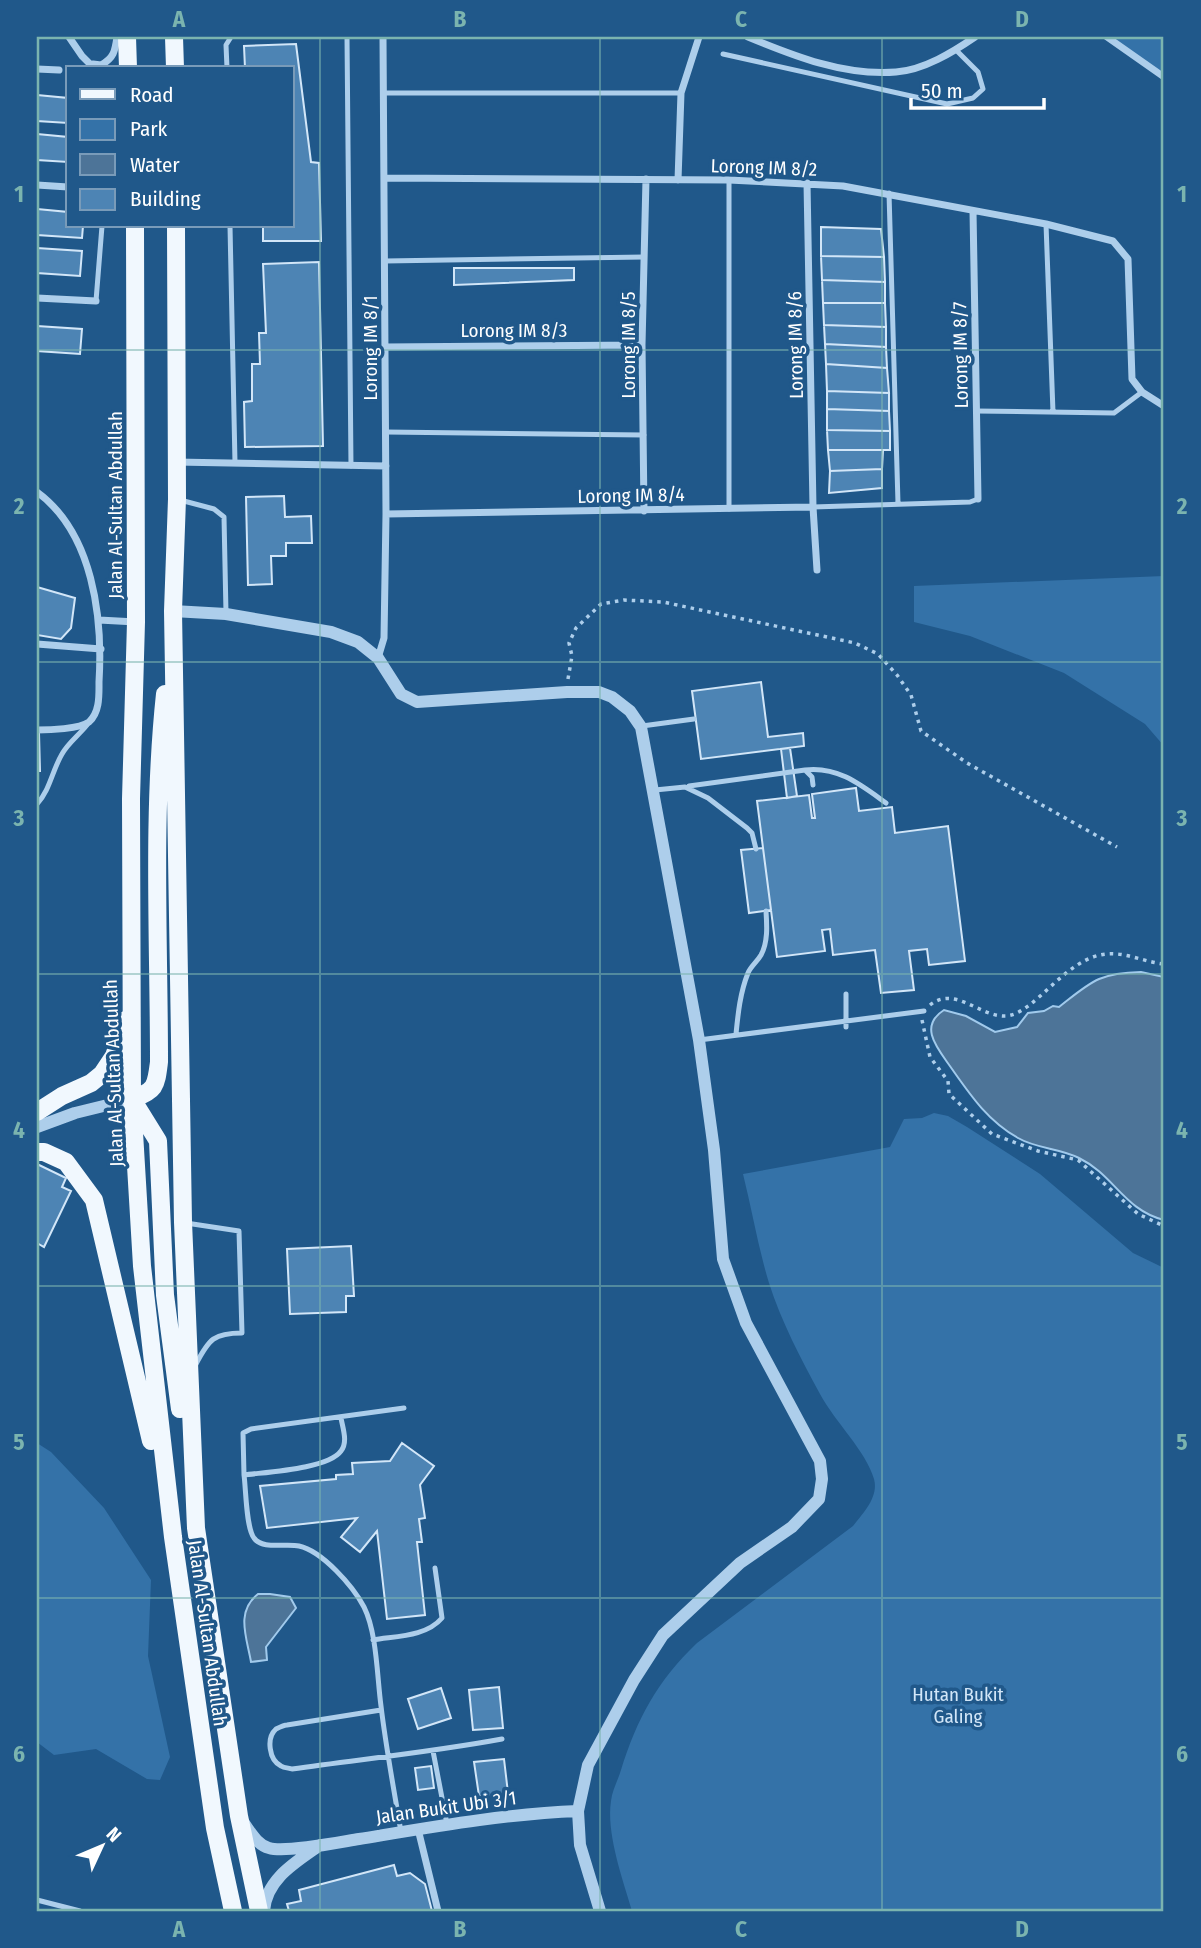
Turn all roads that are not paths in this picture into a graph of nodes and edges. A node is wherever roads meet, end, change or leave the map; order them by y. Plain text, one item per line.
1 (69, 37) edge
2 (117, 37) edge
3 (127, 37) edge
4 (174, 37) edge
5 (231, 37) edge
6 (346, 37) edge
7 (383, 37) edge
8 (699, 37) edge
9 (747, 37) edge
10 (975, 37) edge
11 (1107, 37) edge
12 (956, 50) junction
13 (723, 54) dead end
14 (94, 66) edge
15 (128, 66) edge
16 (175, 66) edge
17 (227, 66) edge
18 (37, 69) edge
19 (59, 70) dead end
20 (1164, 77) edge
21 (384, 93) junction
22 (681, 93) junction
23 (384, 178) junction
24 (646, 179) junction
25 (678, 180) junction
26 (729, 180) junction
27 (807, 183) junction
28 (37, 185) edge
29 (66, 187) edge
30 (889, 193) junction
31 (973, 211) junction
32 (1046, 224) junction
33 (102, 228) edge
34 (135, 228) edge
35 (176, 228) edge
36 (230, 228) edge
37 (644, 257) junction
38 (385, 261) junction
39 (37, 298) edge
40 (96, 301) joint
41 (642, 345) junction
42 (385, 347) junction
43 (1142, 392) junction
44 (1164, 407) edge
45 (976, 411) junction
46 (1052, 412) junction
47 (386, 432) junction
48 (644, 435) junction
49 (176, 462) junction
50 (234, 463) junction
51 (351, 466) junction
52 (386, 466) junction
53 (37, 492) edge
54 (177, 499) junction
55 (978, 499) joint
56 (898, 503) junction
57 (813, 507) junction
58 (729, 509) junction
59 (644, 510) junction
60 (386, 514) junction
61 (817, 570) dead end
62 (173, 611) junction
63 (226, 614) junction
64 (99, 620) junction
65 (136, 622) junction
66 (37, 644) edge
67 (101, 649) junction
68 (378, 658) junction
69 (694, 719) dead end
70 (89, 722) junction
71 (641, 727) junction
72 (37, 730) edge
73 (805, 771) junction
74 (813, 785) dead end
75 (685, 787) junction
76 (655, 790) junction
77 (886, 803) dead end
78 (37, 804) edge
79 (755, 849) dead end
80 (766, 911) dead end
81 (846, 994) dead end
82 (131, 1007) junction
83 (924, 1011) road end
84 (846, 1024) junction
85 (736, 1034) junction
86 (699, 1040) junction
87 (132, 1099) junction
88 (37, 1112) edge
89 (37, 1127) edge
90 (37, 1152) edge
91 (183, 1222) junction
92 (189, 1377) junction
93 (404, 1408) dead end
94 (341, 1418) junction
95 (244, 1475) junction
96 (196, 1528) junction
97 (173, 1537) junction
98 (435, 1569) dead end
99 (373, 1640) junction
100 (381, 1710) junction
101 (502, 1739) dead end
102 (433, 1751) junction
103 (389, 1755) junction
104 (578, 1811) junction
105 (239, 1816) junction
106 (447, 1824) junction
107 (418, 1829) junction
108 (401, 1832) junction
109 (320, 1845) junction
110 (37, 1900) edge
111 (80, 1911) edge
112 (233, 1911) edge
113 (259, 1911) edge
114 (264, 1911) edge
115 (438, 1911) edge
116 (600, 1911) edge

1 - 14 street
2 - 14 street
3 - 15 main road
4 - 16 main road
5 - 17 lane
6 - 51 lane
7 - 21 street, Lorong IM 8/1
8 - 22 street
9 - 12 street
10 - 12 street
11 - 20 street
12 - 13 lane
18 - 19 street
21 - 22 lane
21 - 23 street, Lorong IM 8/1
22 - 25 street
23 - 24 street, Lorong IM 8/2
23 - 38 street, Lorong IM 8/1
24 - 25 street, Lorong IM 8/2
24 - 37 street, Lorong IM 8/5
25 - 26 street, Lorong IM 8/2
26 - 27 street, Lorong IM 8/2
26 - 58 lane
27 - 30 street, Lorong IM 8/2
27 - 57 street, Lorong IM 8/6
28 - 29 street
30 - 31 street, Lorong IM 8/2
30 - 56 lane
31 - 32 street, Lorong IM 8/2
31 - 45 street, Lorong IM 8/7
32 - 43 street, Lorong IM 8/2
32 - 46 lane
33 - 40 lane
34 - 65 main road, Jalan Al-Sultan Abdullah
35 - 49 main road, Jalan Al-Sultan Abdullah
36 - 50 lane
37 - 38 lane
37 - 41 street, Lorong IM 8/5
38 - 42 street, Lorong IM 8/1
39 - 40 street
41 - 42 street, Lorong IM 8/3
41 - 48 street, Lorong IM 8/5
42 - 47 street, Lorong IM 8/1
43 - 44 street
43 - 46 lane
45 - 46 lane
45 - 55 street, Lorong IM 8/7
47 - 48 lane
47 - 52 street, Lorong IM 8/1
48 - 59 street, Lorong IM 8/5
49 - 50 street
49 - 54 main road, Jalan Al-Sultan Abdullah
50 - 51 street
51 - 52 street
52 - 60 street, Lorong IM 8/1
53 - 64 street
54 - 62 main road, Jalan Al-Sultan Abdullah
54 - 63 lane
55 - 56 lane
56 - 57 lane
57 - 58 street, Lorong IM 8/4
57 - 61 street
58 - 59 street, Lorong IM 8/4
59 - 60 street, Lorong IM 8/4
60 - 68 street, Lorong IM 8/1
62 - 63 street
62 - 87 main road
62 - 91 main road, Jalan Al-Sultan Abdullah
63 - 68 street
64 - 65 street
64 - 67 street
65 - 82 main road, Jalan Al-Sultan Abdullah
66 - 67 street
67 - 70 street
68 - 71 street
69 - 71 lane
70 - 72 street
70 - 78 lane
71 - 76 street
73 - 74 lane
73 - 75 lane
73 - 77 lane
75 - 76 lane
75 - 79 lane
76 - 86 street
80 - 85 lane
81 - 84 lane
82 - 87 main road, Jalan Al-Sultan Abdullah
82 - 88 main road
83 - 84 lane
84 - 85 lane
85 - 86 lane
86 - 104 street
87 - 89 street
87 - 96 main road
87 - 97 main road, Jalan Al-Sultan Abdullah
90 - 97 main road
91 - 92 main road, Jalan Al-Sultan Abdullah
91 - 92 lane
92 - 96 main road, Jalan Al-Sultan Abdullah
93 - 94 lane
94 - 95 lane
94 - 95 lane
95 - 99 lane
96 - 105 main road, Jalan Al-Sultan Abdullah
97 - 112 main road, Jalan Al-Sultan Abdullah
98 - 99 lane
99 - 100 lane
100 - 103 lane
100 - 103 lane
101 - 102 lane
102 - 103 lane
102 - 106 lane
103 - 108 lane
104 - 106 street, Jalan Bukit Ubi 3/1
104 - 116 street
105 - 109 street, Jalan Bukit Ubi 3/1
105 - 113 main road, Jalan Al-Sultan Abdullah
106 - 107 street, Jalan Bukit Ubi 3/1
107 - 108 street, Jalan Bukit Ubi 3/1
107 - 115 street
108 - 109 street, Jalan Bukit Ubi 3/1
109 - 114 street
110 - 111 lane

